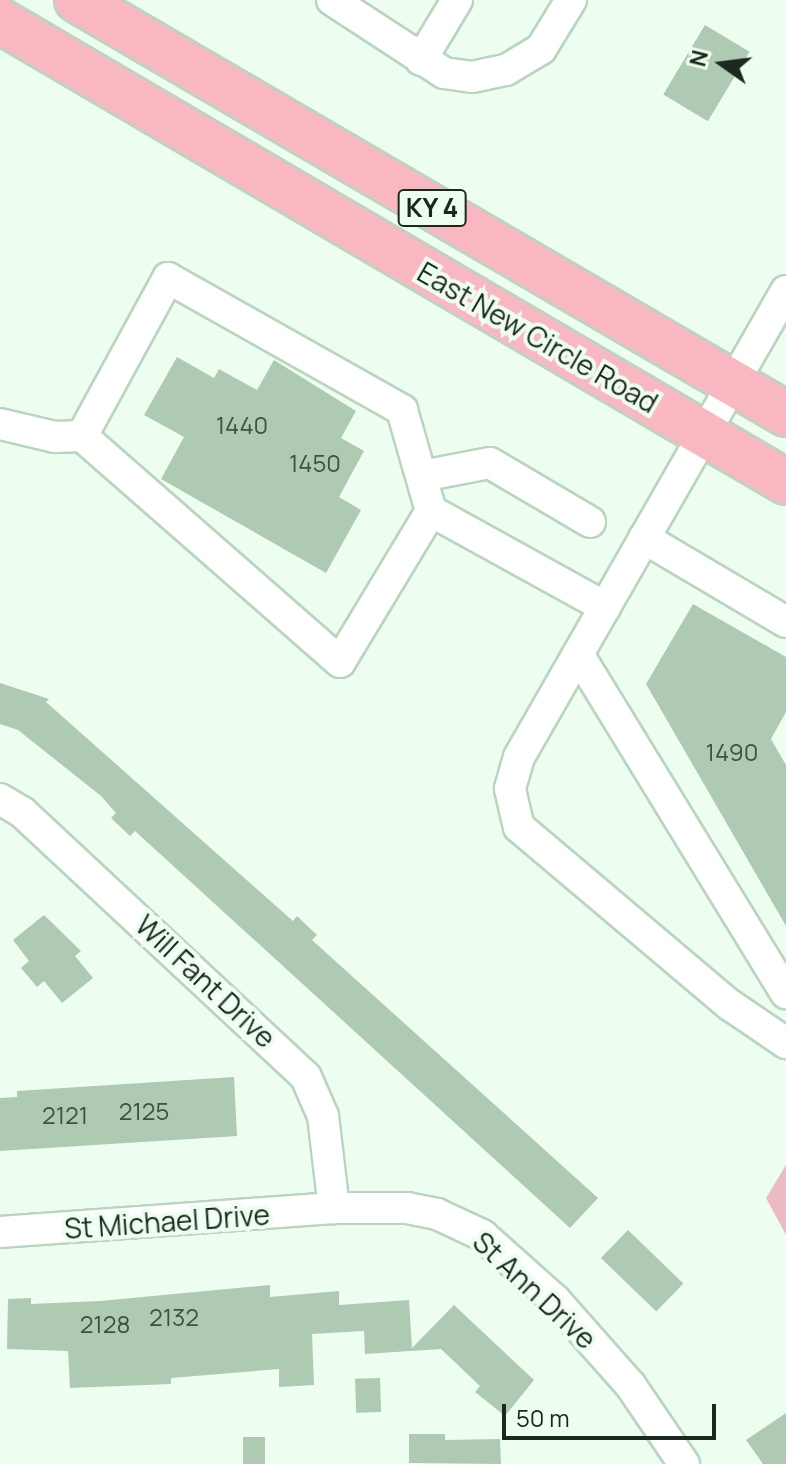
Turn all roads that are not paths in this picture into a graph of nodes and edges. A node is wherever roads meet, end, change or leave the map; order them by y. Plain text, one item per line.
1 (77, 0) edge
2 (332, 0) edge
3 (457, 0) edge
4 (571, 0) edge
5 (0, 21) edge
6 (421, 60) junction
7 (786, 291) edge
8 (732, 383) junction
9 (786, 414) edge
10 (0, 424) edge
11 (703, 433) junction
12 (82, 436) junction
13 (422, 476) junction
14 (786, 482) edge
15 (431, 511) junction
16 (590, 522) dead end
17 (644, 538) junction
18 (605, 607) junction
19 (786, 622) edge
20 (578, 654) junction
21 (0, 799) edge
22 (786, 993) edge
23 (786, 1043) edge
24 (334, 1208) junction
25 (0, 1232) edge
26 (684, 1464) edge

1 - 8 highway, East New Circle Road / KY 4
2 - 6 street
3 - 6 street
4 - 6 street
5 - 11 highway, East New Circle Road / KY 4
7 - 8 street
8 - 9 highway, East New Circle Road / KY 4
8 - 11 street
10 - 12 street
11 - 14 highway, East New Circle Road / KY 4
11 - 17 street
12 - 13 street
12 - 15 street
13 - 15 street
13 - 16 street
15 - 18 street
17 - 18 street
17 - 19 street
18 - 20 street
20 - 22 street
20 - 23 street
21 - 24 street, Will Fant Drive
24 - 25 street, St Michael Drive
24 - 26 street, St Ann Drive

